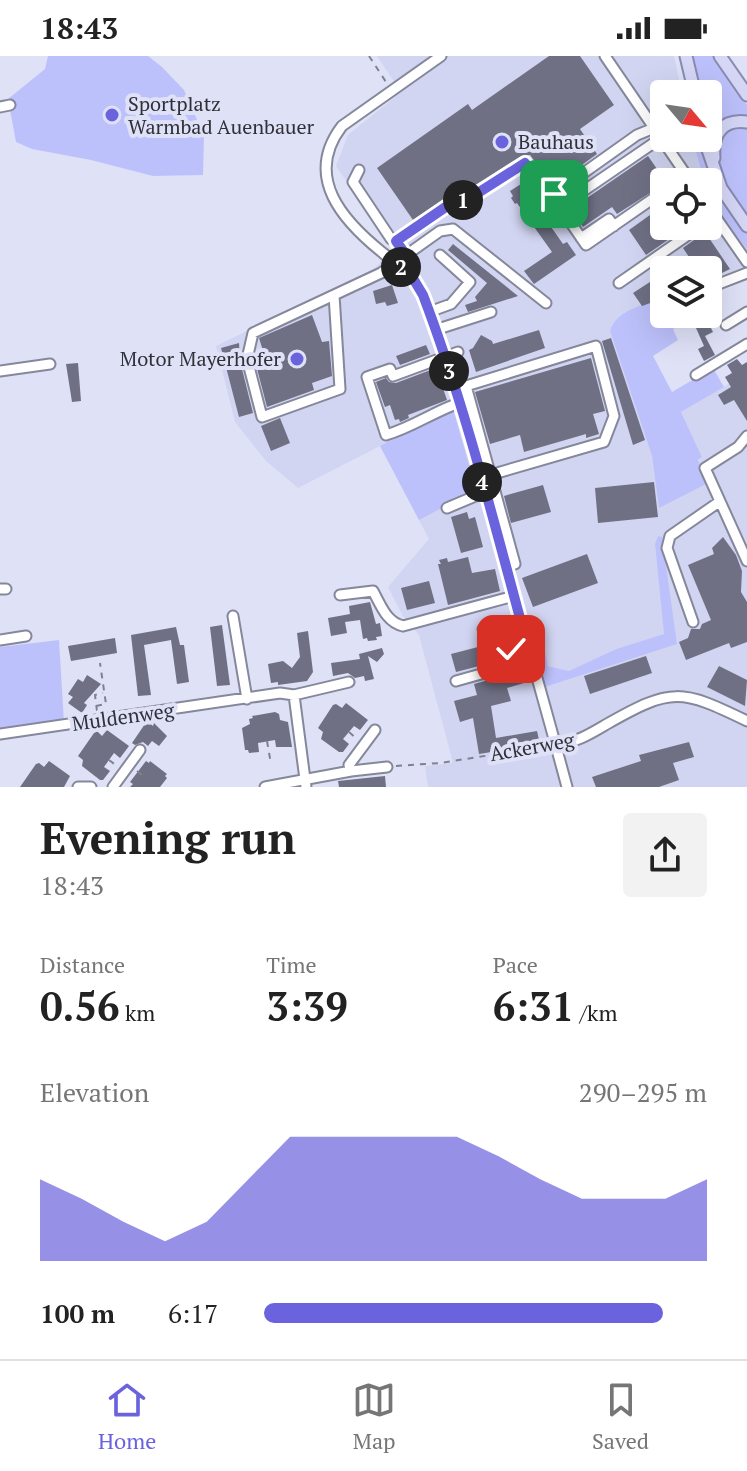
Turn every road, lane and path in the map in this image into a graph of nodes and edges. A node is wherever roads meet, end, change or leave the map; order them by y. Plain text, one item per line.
1 (369, 56) edge
2 (441, 56) edge
3 (605, 56) edge
4 (686, 56) edge
5 (723, 60) edge
6 (692, 80) edge
7 (747, 83) edge
8 (391, 90) junction
9 (747, 95) edge
10 (650, 122) edge
11 (747, 122) edge
12 (650, 130) edge
13 (650, 146) edge
14 (715, 168) edge
15 (359, 170) dead end
16 (722, 186) edge
17 (650, 201) edge
18 (747, 226) edge
19 (722, 231) edge
20 (681, 240) edge
21 (396, 241) junction
22 (406, 255) junction
23 (440, 255) dead end
24 (395, 262) junction
25 (747, 262) edge
26 (747, 273) edge
27 (619, 283) dead end
28 (722, 283) edge
29 (334, 295) junction
30 (546, 303) dead end
31 (429, 312) junction
32 (491, 312) dead end
33 (747, 312) edge
34 (726, 325) dead end
35 (435, 330) junction
36 (747, 344) edge
37 (458, 352) dead end
38 (445, 358) junction
39 (50, 364) dead end
40 (0, 371) edge
41 (696, 375) dead end
42 (459, 403) junction
43 (747, 436) edge
44 (486, 476) junction
45 (485, 492) junction
46 (719, 502) junction
47 (447, 508) dead end
48 (747, 561) edge
49 (515, 564) dead end
50 (340, 595) dead end
51 (514, 596) junction
52 (233, 616) dead end
53 (693, 622) dead end
54 (483, 629) dead end
55 (26, 636) dead end
56 (0, 640) edge
57 (527, 644) junction
58 (531, 660) junction
59 (100, 663) dead end
60 (456, 681) dead end
61 (349, 682) dead end
62 (104, 693) junction
63 (294, 695) junction
64 (247, 699) junction
65 (96, 706) junction
66 (99, 721) junction
67 (747, 721) edge
68 (375, 730) dead end
69 (349, 732) dead end
70 (0, 734) edge
71 (267, 741) dead end
72 (556, 744) junction
73 (365, 745) junction
74 (140, 750) dead end
75 (109, 760) dead end
76 (271, 764) dead end
77 (387, 767) joint
78 (126, 768) junction
79 (351, 771) junction
80 (146, 778) dead end
81 (306, 783) edge
82 (78, 787) edge
83 (91, 787) edge
84 (113, 787) edge
85 (265, 787) edge
86 (567, 787) edge

1 - 8 path
2 - 8 street
3 - 10 street
4 - 6 main road
5 - 7 main road
5 - 9 main road
8 - 24 street
11 - 14 main road
12 - 21 street
13 - 17 street
15 - 21 street
16 - 18 main road
19 - 25 street
20 - 27 street
21 - 22 street
22 - 24 street
22 - 30 street
23 - 31 street
24 - 29 street
24 - 31 street
26 - 28 street
29 - 29 street
31 - 35 street
32 - 35 street
33 - 34 street
35 - 38 street
36 - 41 street
37 - 38 street
38 - 42 street
38 - 42 street
39 - 40 street
42 - 44 street
43 - 46 street
44 - 44 street
44 - 45 street
44 - 49 street
45 - 47 street
45 - 51 street
46 - 48 street
46 - 53 street
50 - 51 street
51 - 57 street
52 - 64 street
54 - 57 street
55 - 56 street
57 - 58 street
58 - 60 street
58 - 72 street
59 - 62 path
61 - 63 street, Muldenweg
62 - 65 path
62 - 65 path
63 - 64 street, Muldenweg
63 - 81 street
64 - 66 street, Muldenweg
65 - 66 path
66 - 70 street, Muldenweg
67 - 72 street, Ackerweg
68 - 73 street
69 - 73 path
71 - 76 path
72 - 77 path, Ackerweg
72 - 86 street
73 - 79 street
74 - 78 street
75 - 78 path
77 - 79 street
78 - 80 path
78 - 84 street
79 - 81 street
81 - 85 street
82 - 83 street

